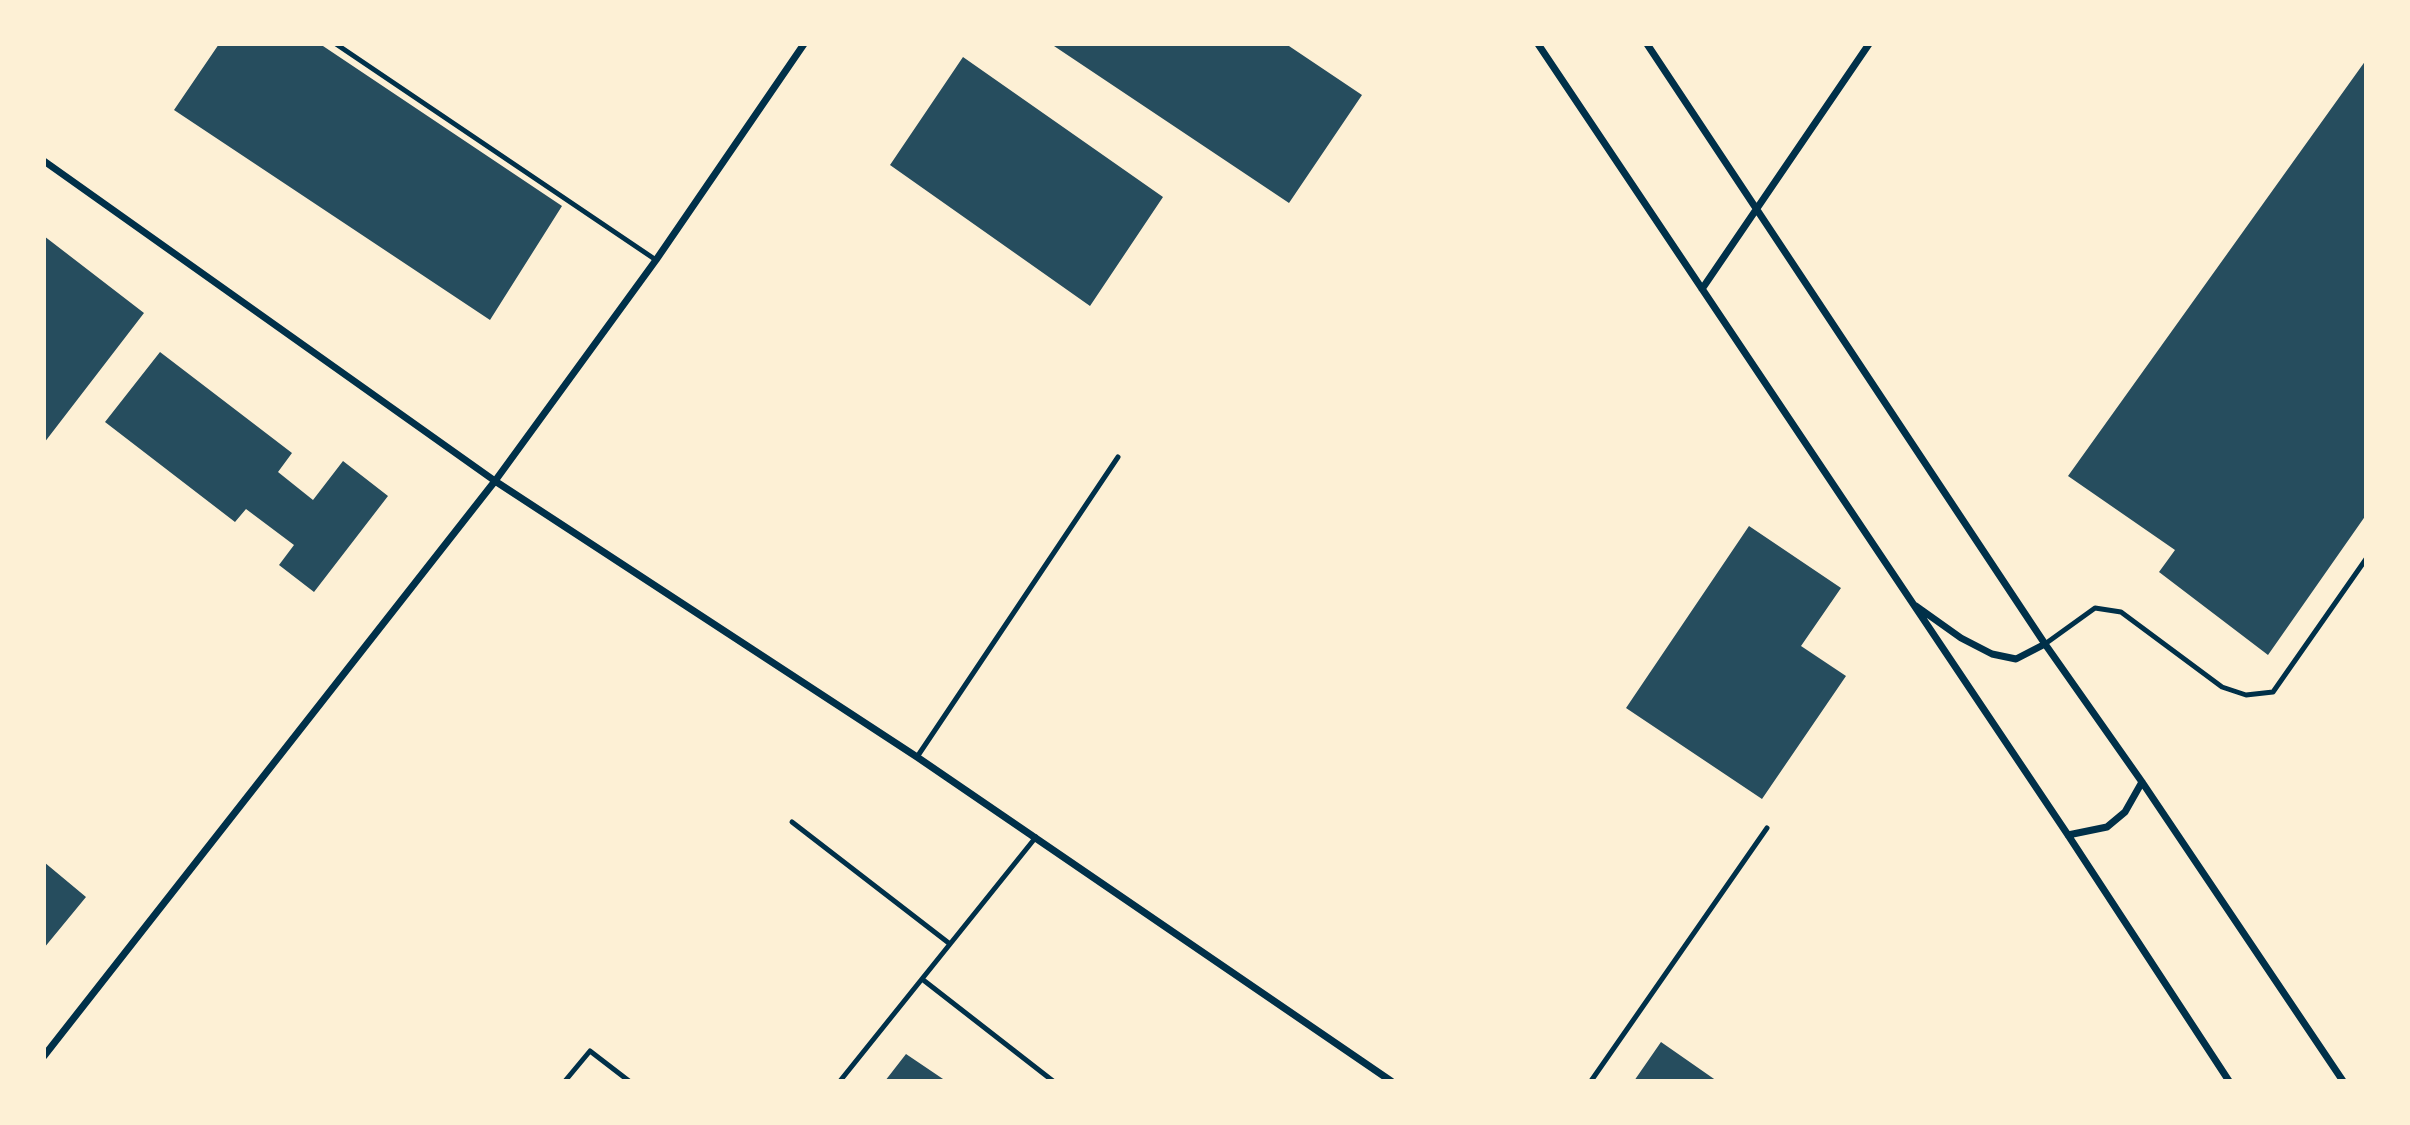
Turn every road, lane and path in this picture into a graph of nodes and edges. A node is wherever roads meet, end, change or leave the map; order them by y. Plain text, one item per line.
1 (336, 44) edge
2 (804, 44) edge
3 (1538, 44) edge
4 (1647, 44) edge
5 (1869, 44) edge
6 (44, 162) edge
7 (1758, 208) junction
8 (656, 260) junction
9 (1702, 289) junction
10 (1118, 457) dead end
11 (495, 481) junction
12 (2366, 559) edge
13 (1909, 601) junction
14 (2045, 644) junction
15 (917, 757) junction
16 (2142, 782) junction
17 (792, 822) dead end
18 (1767, 828) dead end
19 (2068, 835) junction
20 (1036, 837) junction
21 (950, 944) junction
22 (922, 979) junction
23 (44, 1056) edge
24 (565, 1081) edge
25 (629, 1081) edge
26 (841, 1081) edge
27 (1053, 1081) edge
28 (1391, 1081) edge
29 (1591, 1081) edge
30 (2230, 1081) edge
31 (2343, 1081) edge

1 - 8 lane
2 - 8 street
3 - 9 street
4 - 7 street
5 - 7 street
6 - 11 street
7 - 9 street
7 - 14 street
8 - 11 street
9 - 13 street
10 - 15 lane
11 - 15 street
11 - 23 street
12 - 14 lane
13 - 14 street
13 - 19 street
14 - 16 street
15 - 20 street
16 - 19 street
16 - 31 street
17 - 21 lane
18 - 29 lane
19 - 30 street
20 - 21 lane
20 - 28 street
21 - 22 lane
22 - 26 lane
22 - 27 lane
24 - 25 lane

